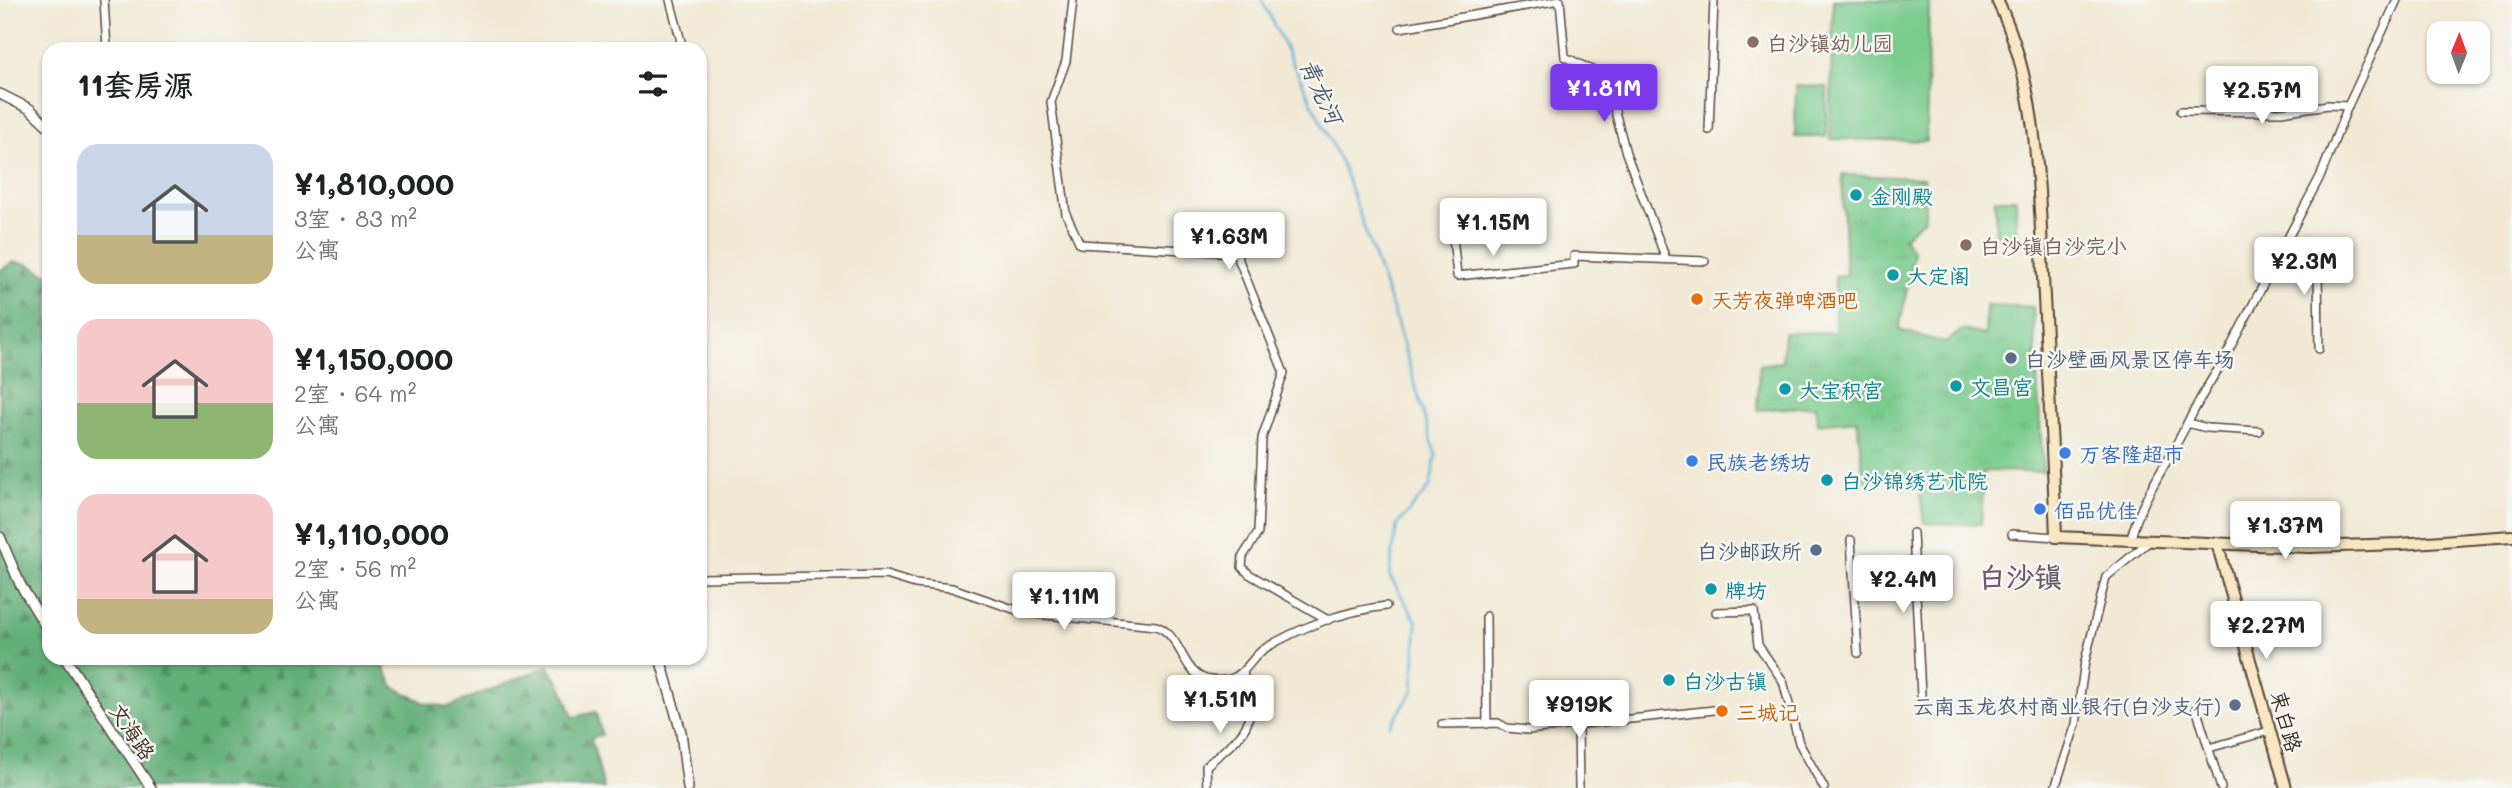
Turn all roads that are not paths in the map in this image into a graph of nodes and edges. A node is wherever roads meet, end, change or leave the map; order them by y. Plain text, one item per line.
1 (104, 0) edge
2 (670, 0) edge
3 (1073, 0) edge
4 (1560, 0) edge
5 (1714, 0) edge
6 (1997, 0) edge
7 (2397, 0) edge
8 (1400, 28) dead end
9 (107, 42) edge
10 (681, 42) edge
11 (0, 94) edge
12 (2348, 106) junction
13 (2181, 111) dead end
14 (42, 120) edge
15 (1709, 130) dead end
16 (1451, 218) dead end
17 (1667, 259) junction
18 (2274, 260) junction
19 (1705, 261) dead end
20 (2319, 349) dead end
21 (2188, 423) junction
22 (2259, 431) dead end
23 (1913, 533) dead end
24 (2012, 534) dead end
25 (2512, 536) edge
26 (0, 537) edge
27 (2056, 537) junction
28 (2130, 538) junction
29 (2151, 539) junction
30 (1851, 540) dead end
31 (2217, 543) junction
32 (707, 578) edge
33 (1386, 606) dead end
34 (1716, 612) dead end
35 (1486, 616) dead end
36 (42, 620) edge
37 (1328, 620) junction
38 (1858, 653) dead end
39 (70, 665) edge
40 (662, 665) edge
41 (1243, 672) junction
42 (1922, 695) dead end
43 (2196, 708) dead end
44 (1714, 710) dead end
45 (1442, 724) dead end
46 (1487, 724) junction
47 (1578, 726) junction
48 (2269, 730) junction
49 (2208, 748) junction
50 (151, 788) edge
51 (688, 788) edge
52 (1207, 788) edge
53 (1579, 788) edge
54 (1824, 788) edge
55 (2055, 788) edge
56 (2221, 788) edge
57 (2286, 788) edge

1 - 9 street
2 - 10 street
3 - 37 street
4 - 8 street
4 - 17 street
5 - 15 street
6 - 27 main road
7 - 12 street
11 - 14 street
12 - 13 street
12 - 18 street
16 - 17 street
17 - 19 street
18 - 20 street
18 - 21 street
21 - 22 street
21 - 28 street
23 - 42 street
24 - 27 street
25 - 31 main road
26 - 36 street
27 - 28 main road
28 - 29 main road
29 - 31 main road
29 - 55 street
30 - 38 street
31 - 48 main road, 束白路
32 - 41 street
33 - 37 street
34 - 54 street
35 - 46 street
37 - 41 street
39 - 50 street, 文海路
40 - 51 street
41 - 52 street
43 - 49 street
44 - 47 street
45 - 46 street
46 - 47 street
47 - 53 street
48 - 49 street
48 - 57 main road, 束白路
49 - 56 street

